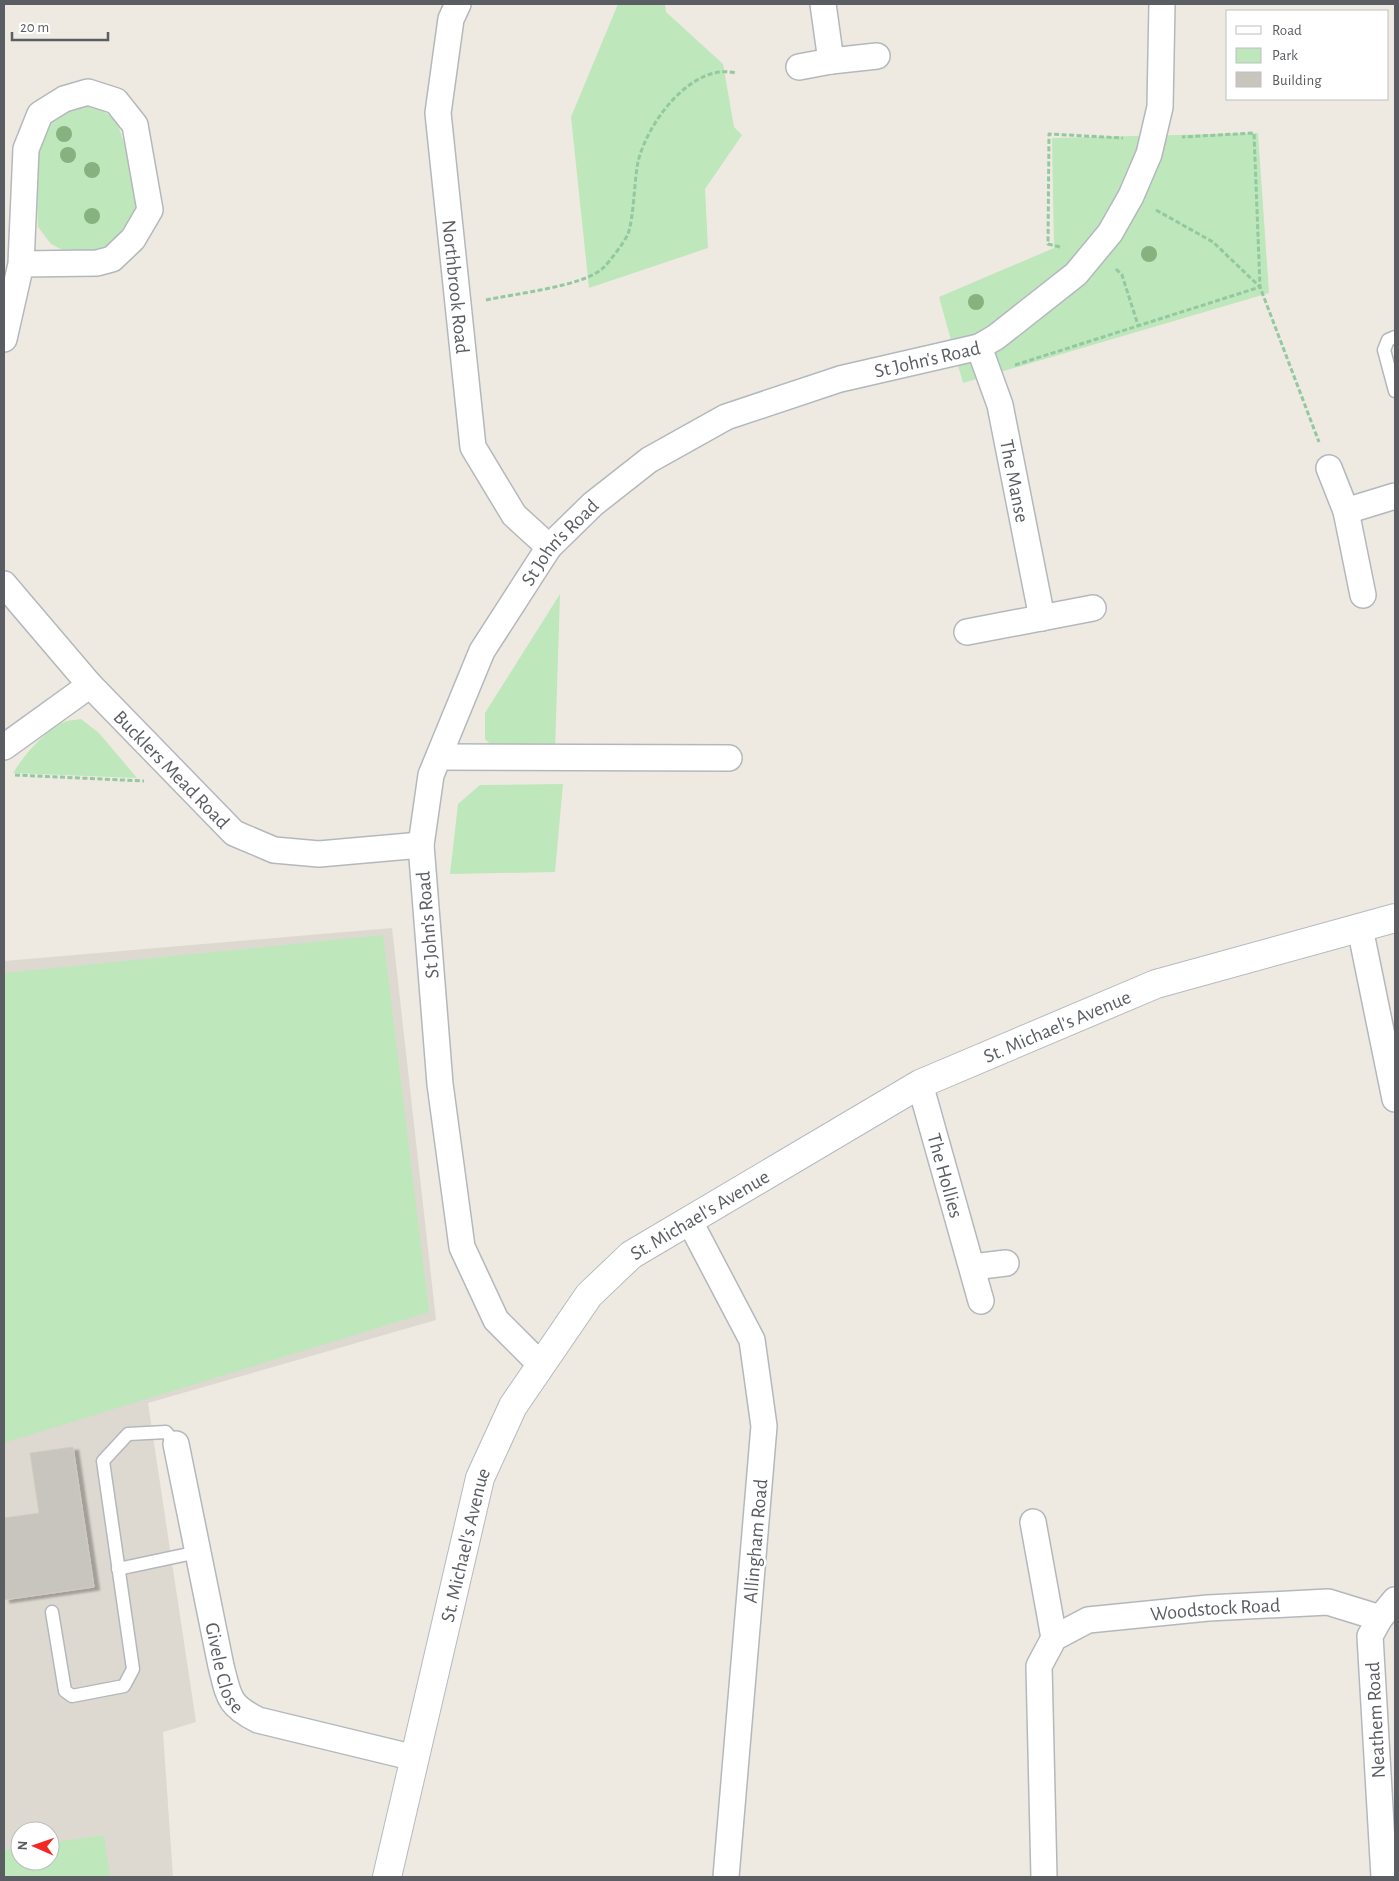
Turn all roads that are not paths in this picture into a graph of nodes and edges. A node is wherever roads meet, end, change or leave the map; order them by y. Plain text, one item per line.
1 (458, 4) edge
2 (823, 4) edge
3 (1162, 4) edge
4 (877, 56) dead end
5 (831, 61) junction
6 (798, 66) dead end
7 (21, 264) junction
8 (1395, 338) edge
9 (4, 339) edge
10 (979, 347) junction
11 (1395, 391) edge
12 (1329, 468) road end
13 (1395, 496) edge
14 (1346, 511) junction
15 (548, 546) junction
16 (4, 584) edge
17 (1363, 596) dead end
18 (1093, 608) dead end
19 (1042, 618) junction
20 (967, 632) dead end
21 (90, 685) junction
22 (4, 747) edge
23 (439, 757) junction
24 (729, 758) dead end
25 (421, 846) junction
26 (1395, 918) edge
27 (1360, 928) junction
28 (920, 1084) junction
29 (1395, 1099) edge
30 (689, 1220) junction
31 (1006, 1263) dead end
32 (973, 1267) junction
33 (981, 1301) dead end
34 (540, 1364) junction
35 (176, 1444) joint
36 (1033, 1522) dead end
37 (198, 1552) junction
38 (118, 1569) junction
39 (1387, 1609) edge
40 (52, 1612) dead end
41 (1054, 1638) junction
42 (415, 1758) junction
43 (387, 1877) edge
44 (726, 1877) edge
45 (1044, 1877) edge
46 (1384, 1877) edge

1 - 15 street, Northbrook Road
2 - 5 street
3 - 10 street, St John's Road
4 - 5 street
5 - 6 street
7 - 7 street
7 - 9 street
8 - 11 lane
10 - 15 street, St John's Road
10 - 19 street, The Manse
12 - 14 street
13 - 14 street
14 - 17 street
15 - 23 street, St John's Road
16 - 21 street, Bucklers Mead Road
18 - 19 street
19 - 20 street
21 - 22 street
21 - 25 street, Bucklers Mead Road
23 - 24 street
23 - 25 street, St John's Road
25 - 34 street, St John's Road
26 - 27 street, St. Michael's Avenue
27 - 28 street, St. Michael's Avenue
27 - 29 street
28 - 30 street, St. Michael's Avenue
28 - 32 street, The Hollies
30 - 34 street, St. Michael's Avenue
30 - 44 street, Allingham Road
31 - 32 street
32 - 33 street, The Hollies
34 - 42 street, St. Michael's Avenue
35 - 37 street, Givele Close
35 - 38 lane
36 - 41 street
37 - 38 lane
37 - 42 street, Givele Close
38 - 40 lane
39 - 41 street, Woodstock Road
39 - 46 street, Neathem Road
41 - 45 street
42 - 43 street, St. Michael's Avenue

